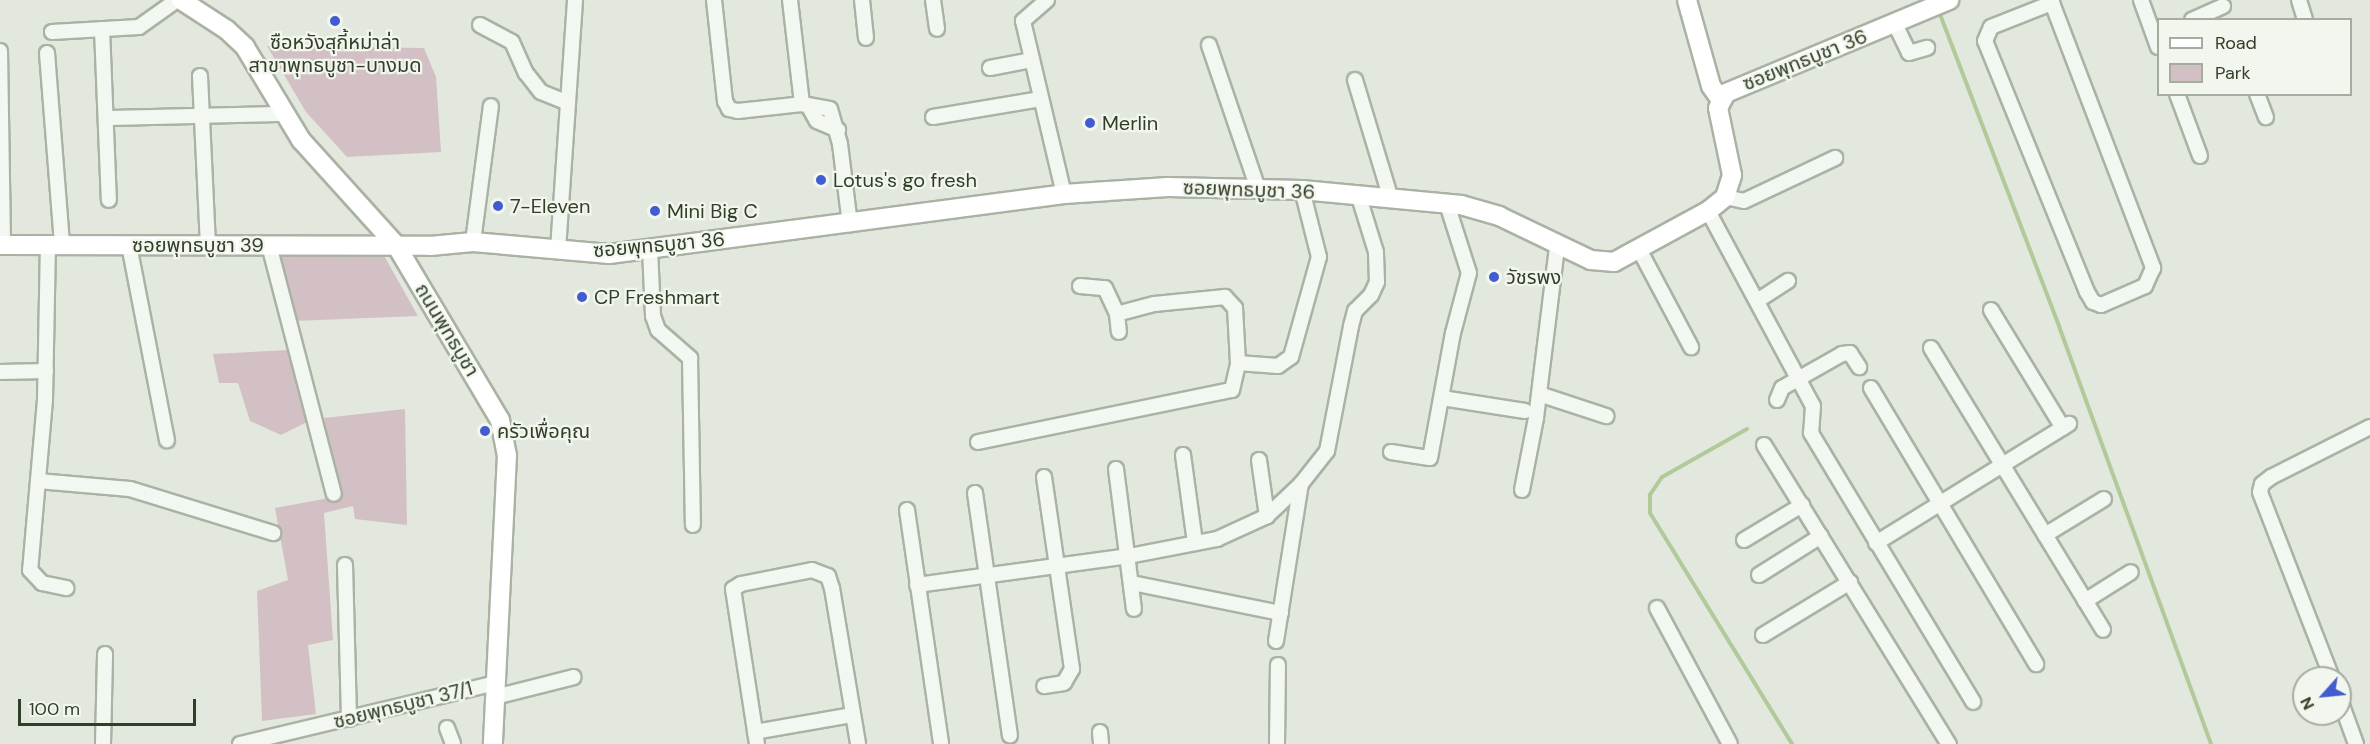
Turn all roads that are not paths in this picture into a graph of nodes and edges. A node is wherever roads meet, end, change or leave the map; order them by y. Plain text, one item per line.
1 (179, 0) edge
2 (575, 0) edge
3 (714, 0) edge
4 (790, 0) edge
5 (862, 0) edge
6 (933, 0) edge
7 (1047, 0) edge
8 (1687, 0) edge
9 (2141, 0) edge
10 (2299, 0) edge
11 (1946, 1) edge
12 (2052, 1) edge
13 (2222, 3) edge
14 (2196, 18) edge
15 (2228, 18) edge
16 (2304, 18) edge
17 (1895, 24) junction
18 (480, 25) dead end
19 (102, 29) junction
20 (937, 29) dead end
21 (52, 32) dead end
22 (866, 38) dead end
23 (2157, 39) edge
24 (1209, 45) dead end
25 (1927, 48) dead end
26 (0, 51) edge
27 (47, 53) dead end
28 (1032, 60) junction
29 (990, 68) dead end
30 (200, 76) dead end
31 (1355, 80) dead end
32 (2177, 96) edge
33 (2258, 96) edge
34 (1041, 99) junction
35 (1720, 99) junction
36 (568, 102) junction
37 (805, 105) junction
38 (491, 106) dead end
39 (282, 114) junction
40 (201, 117) junction
41 (933, 117) dead end
42 (2266, 117) dead end
43 (106, 118) junction
44 (2200, 156) dead end
45 (1835, 158) dead end
46 (1258, 189) junction
47 (1302, 190) junction
48 (1064, 194) junction
49 (1358, 194) junction
50 (1390, 196) junction
51 (1725, 197) junction
52 (109, 200) dead end
53 (1447, 204) junction
54 (1708, 211) junction
55 (850, 224) junction
56 (473, 242) junction
57 (55, 243) junction
58 (208, 243) junction
59 (2, 245) edge
60 (129, 245) junction
61 (269, 245) junction
62 (396, 245) junction
63 (1557, 246) junction
64 (650, 249) junction
65 (558, 250) junction
66 (1640, 251) junction
67 (1788, 282) dead end
68 (1080, 286) dead end
69 (1757, 301) junction
70 (1991, 310) dead end
71 (1117, 314) junction
72 (1119, 332) dead end
73 (1691, 347) dead end
74 (1931, 348) dead end
75 (1238, 363) junction
76 (1859, 367) dead end
77 (46, 371) junction
78 (0, 372) edge
79 (1800, 378) junction
80 (1871, 388) dead end
81 (1539, 394) junction
82 (1442, 398) junction
83 (1776, 400) dead end
84 (1525, 411) dead end
85 (1606, 417) dead end
86 (2370, 426) edge
87 (167, 440) dead end
88 (978, 442) dead end
89 (1764, 445) dead end
90 (1392, 452) dead end
91 (1183, 455) dead end
92 (1259, 460) dead end
93 (2003, 466) junction
94 (1116, 469) dead end
95 (1044, 477) dead end
96 (38, 481) junction
97 (1302, 484) junction
98 (1522, 490) dead end
99 (975, 493) dead end
100 (334, 494) dead end
101 (2103, 499) dead end
102 (1802, 505) junction
103 (1941, 506) junction
104 (907, 510) dead end
105 (1267, 516) junction
106 (693, 525) dead end
107 (273, 533) dead end
108 (2045, 535) junction
109 (1821, 536) junction
110 (1744, 540) dead end
111 (1195, 543) junction
112 (1876, 543) junction
113 (1129, 556) junction
114 (345, 565) dead end
115 (1058, 568) junction
116 (2131, 572) dead end
117 (1759, 575) dead end
118 (989, 576) junction
119 (1850, 582) junction
120 (1132, 583) junction
121 (917, 585) junction
122 (66, 588) dead end
123 (2085, 601) junction
124 (1656, 608) dead end
125 (1134, 609) dead end
126 (1281, 613) junction
127 (2103, 630) dead end
128 (1763, 635) dead end
129 (1276, 641) dead end
130 (105, 654) dead end
131 (2036, 664) dead end
132 (1278, 665) dead end
133 (2327, 666) edge
134 (574, 676) dead end
135 (1044, 686) dead end
136 (496, 690) junction
137 (1973, 702) dead end
138 (852, 715) junction
139 (349, 719) junction
140 (2349, 726) edge
141 (447, 728) dead end
142 (1010, 735) dead end
143 (756, 738) edge
144 (103, 744) edge
145 (240, 744) edge
146 (453, 744) edge
147 (492, 744) edge
148 (858, 744) edge
149 (940, 744) edge
150 (1277, 744) edge
151 (1730, 744) edge
152 (1948, 744) edge
153 (2356, 744) edge

1 - 19 street
1 - 39 street, ถนนพุทธบูชา
2 - 36 street
3 - 37 street
4 - 37 street
5 - 22 street
6 - 20 street
7 - 28 street
8 - 35 street
9 - 23 street
10 - 16 street
11 - 17 street, ซอยพุทธบูชา 36
12 - 12 street
13 - 14 street
13 - 15 street
17 - 25 street
17 - 35 street, ซอยพุทธบูชา 36
18 - 36 street
19 - 21 street
19 - 43 street
24 - 46 street
26 - 59 street
27 - 57 street
28 - 29 street
28 - 34 street
30 - 40 street
31 - 50 street
32 - 44 street
33 - 42 street
34 - 41 street
34 - 48 street
35 - 51 street, ซอยพุทธบูชา 36
36 - 65 street
37 - 55 street
38 - 56 street
39 - 40 street
39 - 62 street, ถนนพุทธบูชา
40 - 43 street
40 - 58 street
43 - 52 street
45 - 51 street
46 - 47 street, ซอยพุทธบูชา 36
46 - 48 street, ซอยพุทธบูชา 36
47 - 49 street, ซอยพุทธบูชา 36
47 - 75 street
48 - 55 street, ซอยพุทธบูชา 36
49 - 50 street, ซอยพุทธบูชา 36
49 - 97 street
50 - 53 street, ซอยพุทธบูชา 36
51 - 54 street, ซอยพุทธบูชา 36
53 - 63 street, ซอยพุทธบูชา 36
53 - 82 street
54 - 66 street, ซอยพุทธบูชา 36
54 - 69 street
55 - 64 street, ซอยพุทธบูชา 36
56 - 62 street, ซอยพุทธบูชา 36
56 - 65 street, ซอยพุทธบูชา 36
57 - 59 street, ซอยพุทธบูชา 39
57 - 60 street, ซอยพุทธบูชา 39
57 - 77 street
58 - 60 street, ซอยพุทธบูชา 39
58 - 61 street, ซอยพุทธบูชา 39
60 - 87 street
61 - 62 street, ซอยพุทธบูชา 39
61 - 100 street
62 - 136 street, ถนนพุทธบูชา
63 - 66 street, ซอยพุทธบูชา 36
63 - 81 street
64 - 65 street, ซอยพุทธบูชา 36
64 - 106 street
66 - 73 street
67 - 69 street
68 - 71 street
69 - 79 street
70 - 93 street
71 - 72 street
71 - 75 street
74 - 93 street
75 - 88 street
76 - 79 street
77 - 78 street
77 - 96 street
79 - 83 street
79 - 112 street
80 - 103 street
81 - 85 street
81 - 98 street
82 - 84 street
82 - 90 street
86 - 133 street
89 - 102 street
91 - 111 street
92 - 105 street
93 - 103 street
93 - 108 street
94 - 113 street
95 - 115 street
96 - 107 street
96 - 122 street
97 - 105 street
97 - 126 street
99 - 118 street
101 - 108 street
102 - 109 street
102 - 110 street
103 - 112 street
103 - 131 street
104 - 121 street
105 - 111 street
108 - 123 street
109 - 117 street
109 - 119 street
111 - 113 street
112 - 137 street
113 - 115 street
113 - 120 street
114 - 139 street
115 - 118 street
115 - 135 street
116 - 123 street
118 - 121 street
118 - 142 street
119 - 128 street
119 - 152 street
120 - 125 street
120 - 126 street
121 - 149 street
123 - 127 street
124 - 151 street
126 - 129 street
130 - 144 street
132 - 150 street
134 - 136 street, ซอยพุทธบูชา 37/1
136 - 139 street, ซอยพุทธบูชา 37/1
136 - 147 street, ถนนพุทธบูชา
138 - 143 street
138 - 143 street
138 - 148 street
139 - 145 street, ซอยพุทธบูชา 37/1
140 - 153 street
141 - 146 street

